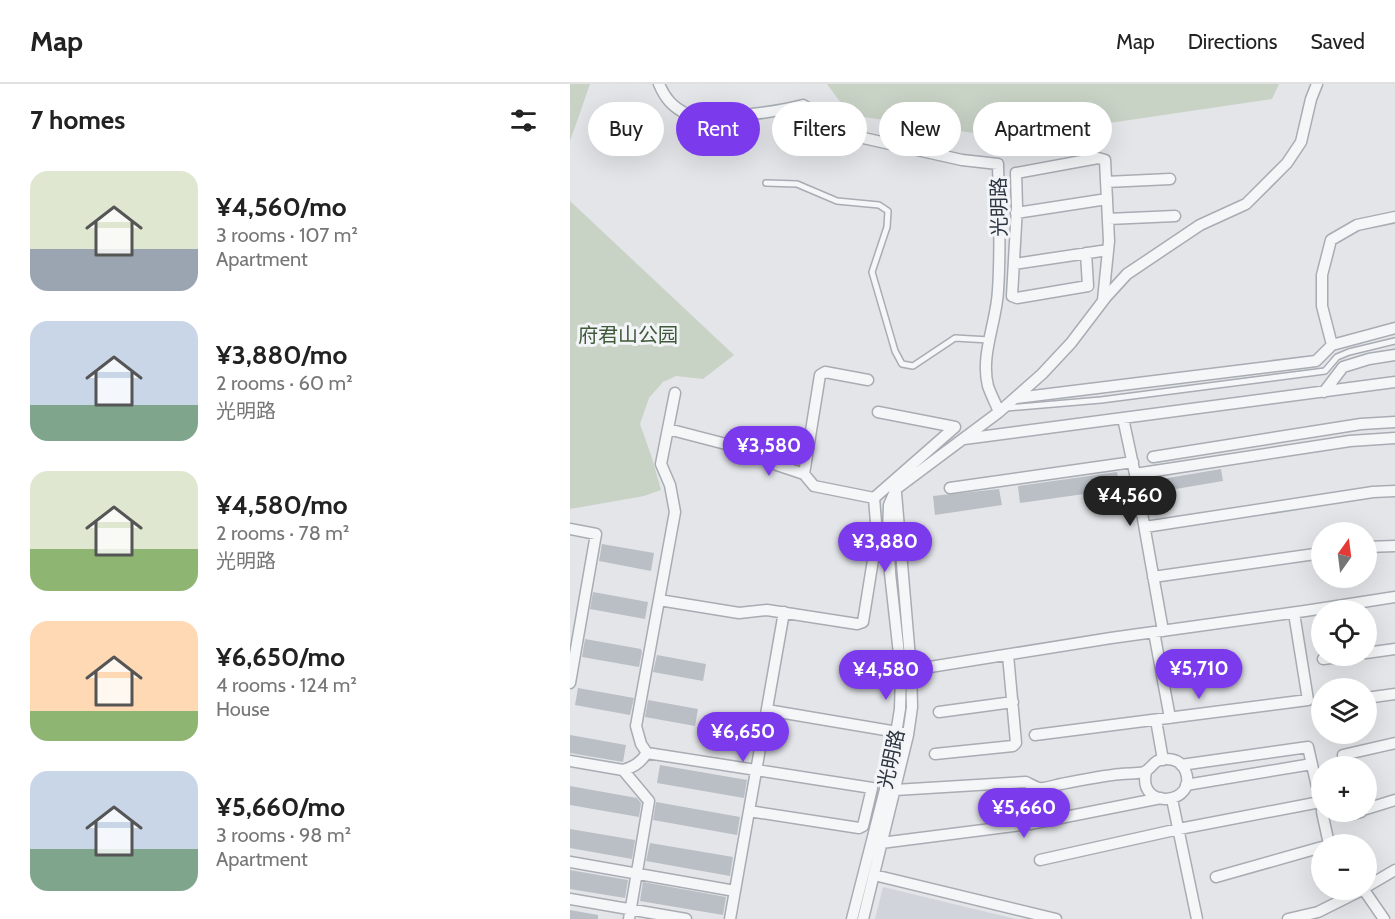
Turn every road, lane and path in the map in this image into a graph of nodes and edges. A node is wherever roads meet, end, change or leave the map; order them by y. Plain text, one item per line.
1 (660, 84) edge
2 (1317, 84) edge
3 (1170, 179) dead end
4 (766, 183) dead end
5 (1106, 183) junction
6 (1107, 199) junction
7 (1016, 213) junction
8 (1175, 216) dead end
9 (1395, 217) edge
10 (1108, 219) junction
11 (1108, 250) junction
12 (1086, 254) junction
13 (1014, 264) junction
14 (1103, 301) junction
15 (1395, 328) edge
16 (989, 340) junction
17 (1395, 341) edge
18 (1332, 345) junction
19 (1395, 355) edge
20 (868, 380) dead end
21 (1395, 382) edge
22 (1324, 392) junction
23 (675, 393) dead end
24 (1015, 398) junction
25 (1002, 410) junction
26 (878, 412) dead end
27 (1123, 418) junction
28 (1395, 422) edge
29 (668, 429) junction
30 (1395, 438) edge
31 (964, 439) junction
32 (1153, 457) dead end
33 (1133, 462) junction
34 (804, 474) junction
35 (1135, 474) junction
36 (950, 488) dead end
37 (896, 489) junction
38 (1395, 491) edge
39 (874, 498) junction
40 (1145, 527) junction
41 (570, 529) edge
42 (1395, 546) edge
43 (1377, 547) edge
44 (1311, 555) edge
45 (1153, 577) junction
46 (1395, 597) edge
47 (659, 600) junction
48 (784, 612) junction
49 (1294, 613) junction
50 (1158, 631) junction
51 (1395, 649) edge
52 (1377, 651) edge
53 (1008, 654) junction
54 (910, 670) junction
55 (570, 683) edge
56 (1395, 694) edge
57 (1377, 696) edge
58 (1012, 702) junction
59 (767, 710) junction
60 (939, 712) dead end
61 (1170, 718) junction
62 (1156, 720) junction
63 (903, 734) junction
64 (1035, 735) dead end
65 (1395, 743) edge
66 (647, 753) junction
67 (935, 754) dead end
68 (1343, 755) dead end
69 (1163, 759) junction
70 (1311, 760) edge
71 (570, 761) edge
72 (1311, 764) edge
73 (1181, 765) junction
74 (756, 769) junction
75 (623, 770) junction
76 (1146, 772) junction
77 (1186, 785) junction
78 (895, 790) junction
79 (1161, 798) junction
80 (1173, 799) junction
81 (1395, 800) edge
82 (1377, 806) edge
83 (1311, 809) edge
84 (749, 812) junction
85 (1179, 829) junction
86 (881, 843) junction
87 (1311, 850) edge
88 (1040, 860) dead end
89 (570, 862) edge
90 (1395, 870) edge
91 (637, 873) junction
92 (874, 874) junction
93 (1216, 877) dead end
94 (1377, 881) edge
95 (735, 891) junction
96 (570, 899) edge
97 (1342, 900) edge
98 (1372, 900) edge
99 (630, 914) edge
100 (1395, 914) edge
101 (686, 919) edge
102 (730, 919) edge
103 (852, 919) edge
104 (863, 919) edge
105 (1056, 919) edge
106 (1197, 919) edge
107 (1288, 919) edge
108 (1386, 919) edge

1 - 16 street, 光明路
2 - 14 street
3 - 5 street
4 - 16 lane
5 - 6 street
5 - 7 street
6 - 7 street
6 - 10 street
7 - 13 street
8 - 10 street
9 - 18 street
10 - 11 street
11 - 12 street
11 - 14 street
12 - 13 street
12 - 13 street
14 - 24 street
15 - 18 street
16 - 25 street, 光明路
17 - 25 lane
18 - 24 street
19 - 22 street
20 - 34 street
21 - 22 street
22 - 27 street
23 - 29 street
24 - 25 street
25 - 31 street
26 - 39 street
27 - 31 street
27 - 33 street
28 - 32 street
29 - 34 street
29 - 47 street
30 - 35 street
31 - 37 street
33 - 35 street
33 - 36 street
34 - 39 street
35 - 40 street
37 - 54 street, 光明路
37 - 63 street, 光明路
38 - 40 street
39 - 48 street
40 - 45 street
41 - 55 street
42 - 43 street
44 - 45 street
45 - 50 street
46 - 49 street
47 - 48 street
47 - 66 street
48 - 59 street
49 - 50 street
49 - 61 street
50 - 53 street
50 - 61 street
51 - 52 street
53 - 54 street
53 - 58 street
54 - 63 street, 光明路
56 - 57 street
58 - 60 street
58 - 67 street
59 - 63 street
59 - 74 street
61 - 62 street
62 - 64 street
62 - 69 street
63 - 78 street, 光明路
63 - 103 street, 光明路
65 - 68 street
66 - 74 street
66 - 75 street
69 - 73 street
69 - 76 street
70 - 73 street
71 - 75 street
72 - 77 street
73 - 77 street
74 - 84 street
74 - 84 street
75 - 91 street
76 - 78 street
76 - 79 street
77 - 80 street
78 - 86 street, 光明路
79 - 80 street
79 - 86 street
80 - 85 street
81 - 82 street
83 - 85 street
84 - 95 street
85 - 88 street
85 - 106 street
86 - 92 street, 光明路
87 - 93 street
89 - 91 street
90 - 94 street
91 - 95 street
91 - 99 street
92 - 104 street, 光明路
92 - 105 street
95 - 102 street
96 - 99 street
97 - 107 street
98 - 108 street
99 - 101 street
100 - 108 street

